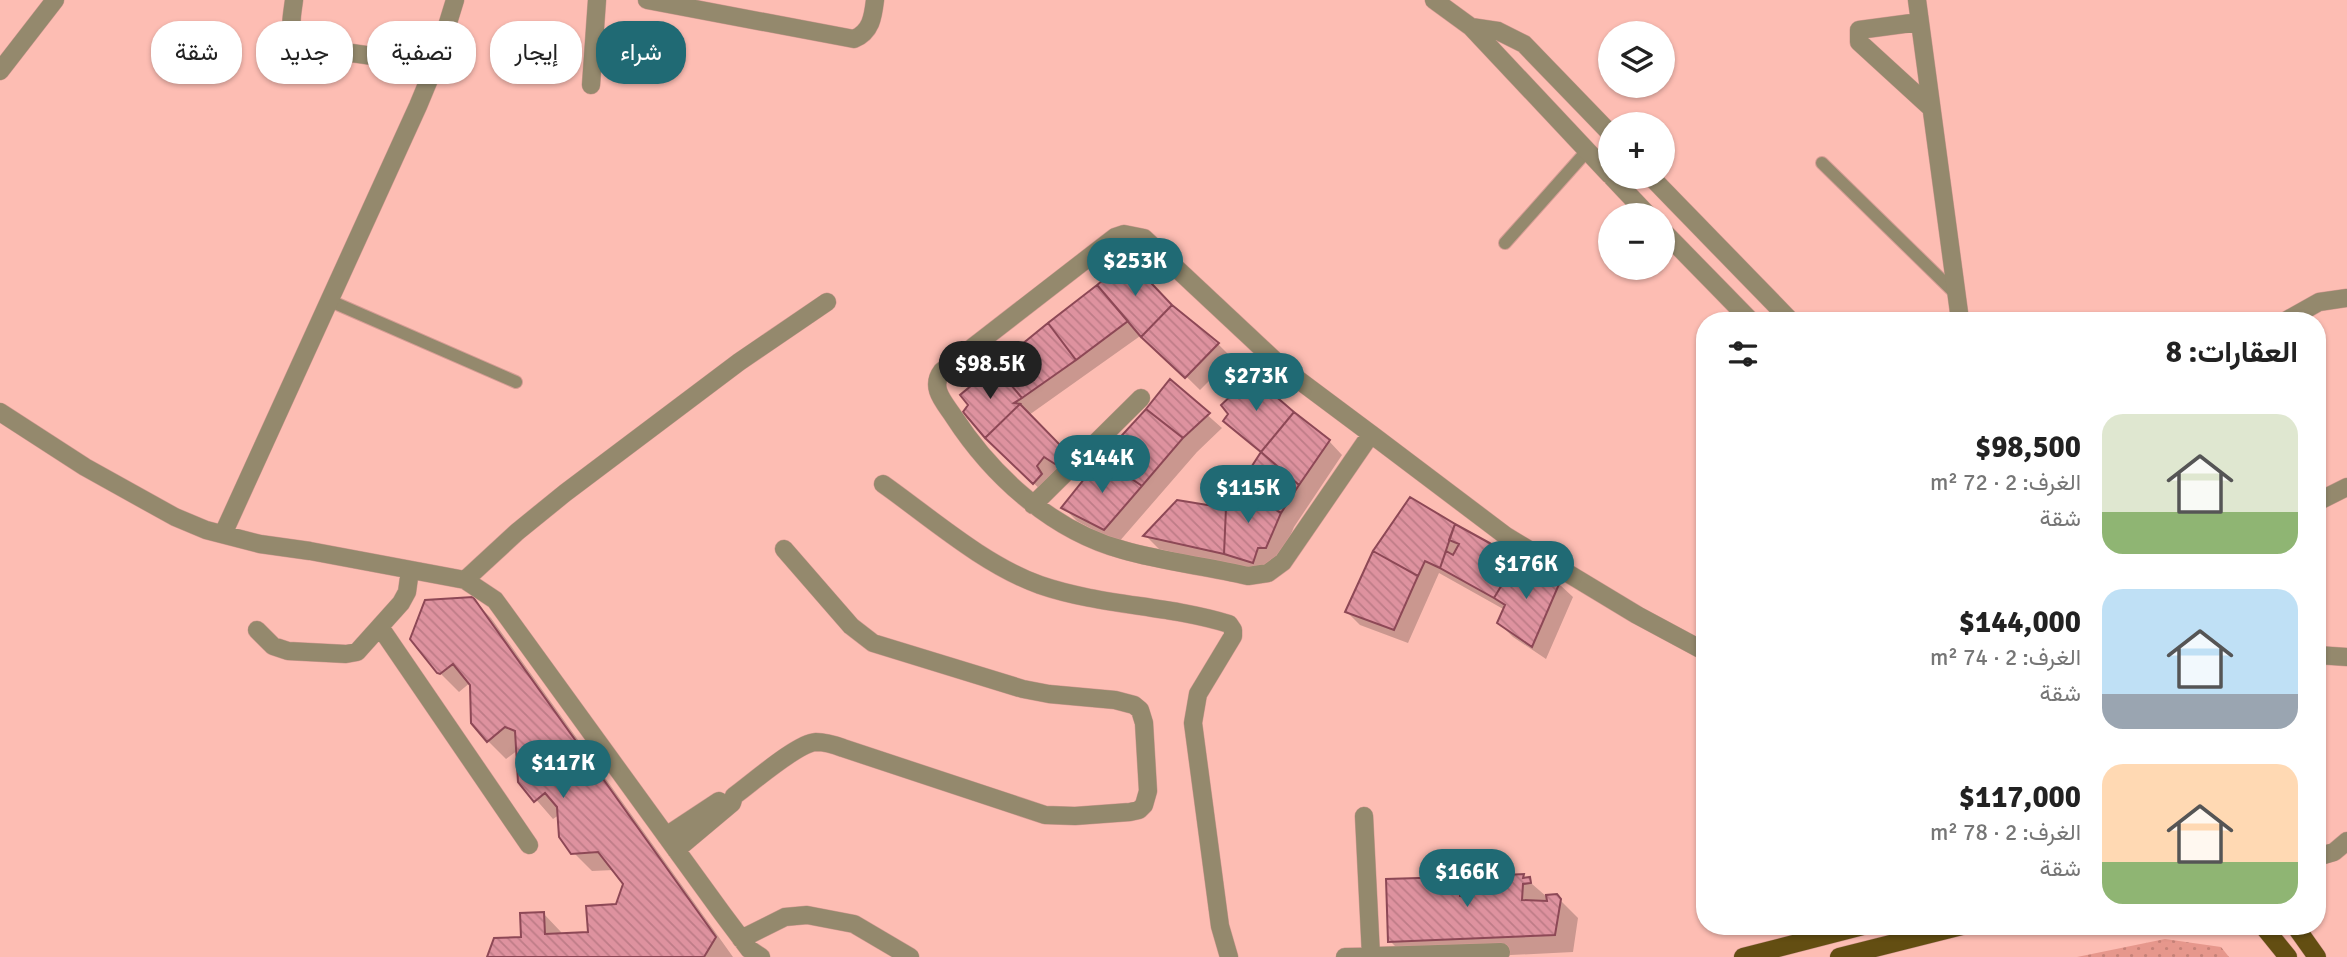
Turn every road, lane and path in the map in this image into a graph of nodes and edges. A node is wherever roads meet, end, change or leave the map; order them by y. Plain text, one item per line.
1 (55, 0) edge
2 (293, 0) edge
3 (455, 0) edge
4 (597, 0) edge
5 (647, 0) edge
6 (875, 0) edge
7 (1434, 0) edge
8 (1917, 0) edge
9 (449, 21) edge
10 (1919, 22) junction
11 (1471, 27) junction
12 (367, 55) edge
13 (0, 71) edge
14 (426, 84) edge
15 (591, 85) dead end
16 (1930, 107) junction
17 (1591, 114) junction
18 (1598, 121) edge
19 (1568, 131) junction
20 (1587, 151) junction
21 (1598, 162) edge
22 (1822, 163) dead end
23 (1623, 189) edge
24 (1663, 189) edge
25 (1637, 203) edge
26 (1505, 243) dead end
27 (1675, 243) edge
28 (1956, 294) junction
29 (2347, 298) edge
30 (328, 300) junction
31 (827, 302) dead end
32 (1741, 312) edge
33 (1782, 312) edge
34 (1959, 312) edge
35 (2301, 312) edge
36 (516, 382) dead end
37 (1141, 398) dead end
38 (0, 412) edge
39 (1371, 434) junction
40 (883, 484) dead end
41 (2347, 487) edge
42 (2326, 498) edge
43 (1033, 505) junction
44 (223, 534) junction
45 (784, 549) dead end
46 (410, 570) junction
47 (465, 580) junction
48 (380, 626) junction
49 (257, 630) dead end
50 (1696, 647) edge
51 (2326, 656) edge
52 (2347, 657) edge
53 (1364, 816) dead end
54 (2347, 841) edge
55 (671, 843) junction
56 (529, 845) dead end
57 (2326, 854) edge
58 (1828, 935) edge
59 (1926, 935) edge
60 (2270, 935) edge
61 (2301, 935) edge
62 (741, 939) junction
63 (1501, 951) dead end
64 (1371, 956) edge
65 (761, 957) edge
66 (910, 957) edge
67 (1229, 957) edge
68 (1345, 957) edge
69 (1742, 957) edge
70 (1839, 957) edge
71 (2288, 957) edge
72 (2317, 957) edge

1 - 13 street
2 - 12 street
3 - 9 street
4 - 15 street
5 - 6 street
7 - 11 street
8 - 10 street
10 - 16 street
10 - 16 street
11 - 17 street
11 - 19 street
14 - 30 street
16 - 28 street
17 - 18 street
17 - 19 street
19 - 20 street
20 - 21 street
20 - 26 lane
22 - 28 lane
23 - 25 street
24 - 33 street
27 - 32 street
28 - 34 street
29 - 35 street
30 - 36 lane
30 - 44 street
31 - 47 street
37 - 43 street
38 - 44 street
39 - 43 street
39 - 43 street
39 - 50 street
40 - 67 street
41 - 42 street
44 - 46 street
45 - 55 street
46 - 47 street
46 - 48 street
47 - 55 street
48 - 49 street
48 - 56 street
51 - 52 street
53 - 64 street
54 - 57 street
55 - 62 street
58 - 69 main road
59 - 70 main road
60 - 71 main road
61 - 72 main road
62 - 65 street
62 - 66 street
63 - 64 street
64 - 68 street

